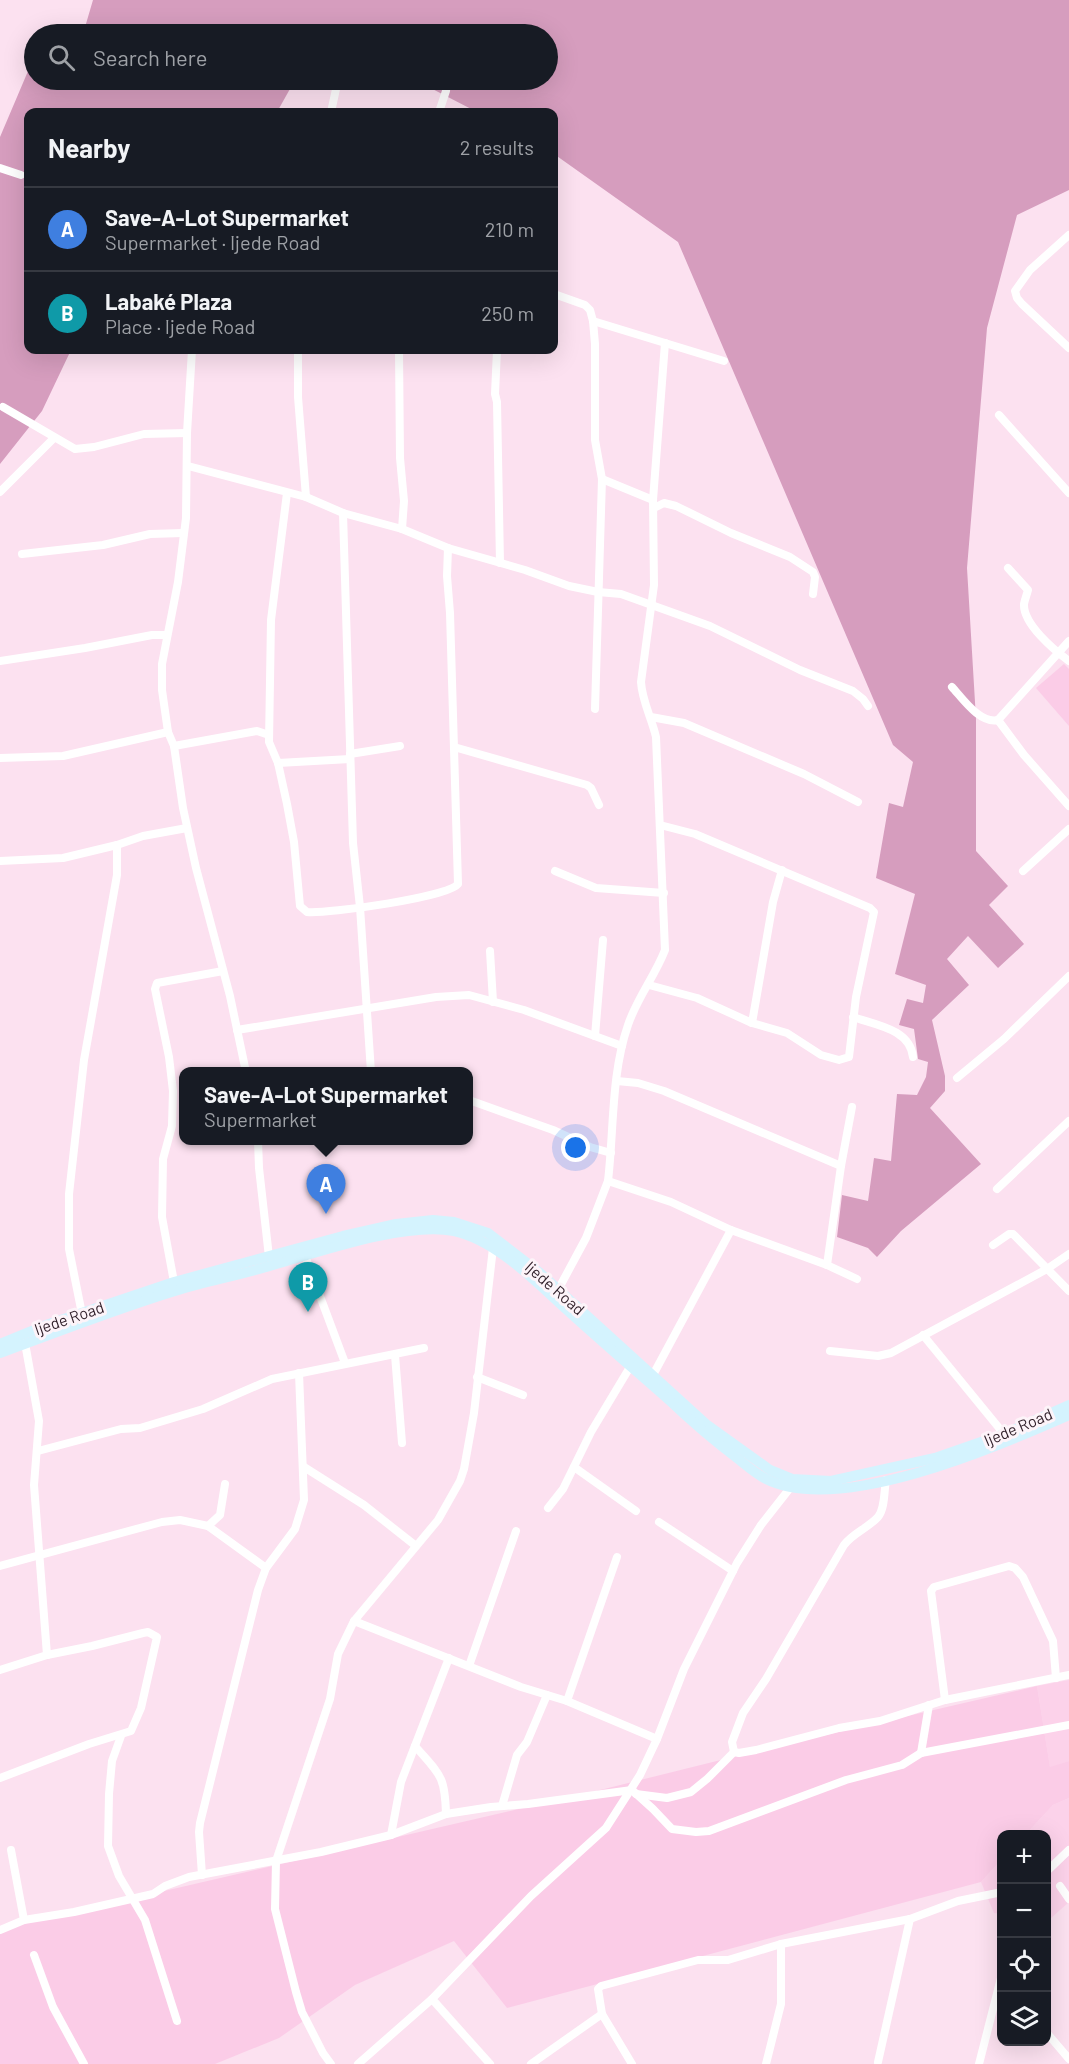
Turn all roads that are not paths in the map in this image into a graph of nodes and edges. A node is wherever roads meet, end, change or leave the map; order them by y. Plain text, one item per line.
1 (336, 90) edge
2 (446, 91) dead end
3 (332, 108) edge
4 (440, 108) edge
5 (0, 168) edge
6 (21, 175) dead end
7 (1069, 235) edge
8 (558, 295) edge
9 (593, 321) junction
10 (665, 343) junction
11 (1069, 348) edge
12 (192, 354) edge
13 (298, 354) edge
14 (399, 354) edge
15 (497, 354) edge
16 (724, 361) dead end
17 (3, 407) dead end
18 (999, 415) dead end
19 (188, 433) junction
20 (54, 438) junction
21 (188, 466) junction
22 (602, 479) junction
23 (0, 492) edge
24 (287, 493) junction
25 (1069, 494) edge
26 (306, 497) junction
27 (653, 504) junction
28 (344, 513) junction
29 (402, 530) junction
30 (183, 533) junction
31 (448, 548) junction
32 (22, 554) dead end
33 (500, 563) junction
34 (1008, 568) dead end
35 (598, 592) junction
36 (813, 594) dead end
37 (651, 606) junction
38 (166, 635) junction
39 (1069, 641) edge
40 (1058, 652) junction
41 (0, 661) edge
42 (1069, 661) edge
43 (952, 687) dead end
44 (868, 706) dead end
45 (595, 709) dead end
46 (651, 717) junction
47 (998, 720) junction
48 (168, 732) junction
49 (269, 735) junction
50 (174, 746) junction
51 (400, 746) dead end
52 (454, 747) junction
53 (350, 757) junction
54 (0, 758) edge
55 (278, 763) junction
56 (858, 802) dead end
57 (599, 805) dead end
58 (1069, 806) edge
59 (660, 825) junction
60 (187, 828) junction
61 (1069, 829) edge
62 (117, 845) junction
63 (0, 861) edge
64 (782, 870) junction
65 (555, 871) dead end
66 (1023, 871) dead end
67 (664, 893) junction
68 (360, 907) junction
69 (603, 940) dead end
70 (490, 951) dead end
71 (223, 971) junction
72 (1069, 976) edge
73 (649, 985) junction
74 (493, 1002) junction
75 (367, 1009) junction
76 (853, 1017) junction
77 (752, 1023) junction
78 (237, 1030) junction
79 (595, 1036) junction
80 (622, 1046) junction
81 (913, 1057) dead end
82 (245, 1067) edge
83 (371, 1067) edge
84 (957, 1078) dead end
85 (617, 1081) junction
86 (473, 1102) edge
87 (852, 1107) dead end
88 (1069, 1121) edge
89 (258, 1145) edge
90 (611, 1154) junction
91 (841, 1166) junction
92 (609, 1181) junction
93 (997, 1189) dead end
94 (730, 1230) junction
95 (993, 1245) dead end
96 (493, 1248) junction
97 (1069, 1254) edge
98 (305, 1256) junction
99 (269, 1257) junction
100 (827, 1265) junction
101 (1047, 1269) junction
102 (857, 1279) dead end
103 (174, 1282) junction
104 (558, 1290) junction
105 (1069, 1291) edge
106 (82, 1314) junction
107 (923, 1335) junction
108 (25, 1343) junction
109 (0, 1344) edge
110 (424, 1348) dead end
111 (830, 1351) dead end
112 (0, 1353) edge
113 (395, 1355) junction
114 (345, 1363) junction
115 (630, 1366) junction
116 (299, 1373) junction
117 (652, 1375) junction
118 (477, 1377) junction
119 (523, 1395) dead end
120 (1069, 1405) edge
121 (1069, 1415) edge
122 (1004, 1434) junction
123 (402, 1443) dead end
124 (38, 1451) junction
125 (304, 1467) junction
126 (574, 1467) junction
127 (886, 1480) junction
128 (225, 1484) dead end
129 (790, 1488) junction
130 (548, 1508) dead end
131 (636, 1511) dead end
132 (659, 1522) dead end
133 (208, 1526) junction
134 (516, 1531) dead end
135 (416, 1546) junction
136 (40, 1556) junction
137 (617, 1557) dead end
138 (0, 1566) edge
139 (266, 1568) junction
140 (733, 1571) junction
141 (354, 1621) junction
142 (46, 1655) junction
143 (450, 1658) junction
144 (469, 1666) junction
145 (0, 1670) edge
146 (1069, 1676) edge
147 (1056, 1678) junction
148 (547, 1695) junction
149 (945, 1700) junction
150 (567, 1701) junction
151 (929, 1705) junction
152 (1069, 1725) edge
153 (121, 1736) junction
154 (657, 1739) junction
155 (415, 1746) junction
156 (734, 1752) junction
157 (921, 1753) junction
158 (0, 1778) edge
159 (634, 1792) junction
160 (502, 1806) junction
161 (447, 1814) junction
162 (391, 1835) junction
163 (11, 1850) dead end
164 (1069, 1850) edge
165 (276, 1861) junction
166 (1051, 1868) edge
167 (202, 1875) junction
168 (1060, 1887) dead end
169 (997, 1893) edge
170 (132, 1898) junction
171 (1069, 1899) edge
172 (910, 1919) junction
173 (24, 1920) junction
174 (0, 1930) edge
175 (781, 1944) junction
176 (34, 1955) dead end
177 (997, 1992) edge
178 (432, 1999) junction
179 (602, 2014) junction
180 (177, 2021) dead end
181 (1051, 2037) edge
182 (1069, 2059) edge
183 (876, 2063) edge
184 (84, 2064) edge
185 (331, 2064) edge
186 (358, 2064) edge
187 (490, 2064) edge
188 (531, 2064) edge
189 (632, 2064) edge
190 (766, 2064) edge
191 (888, 2064) edge
192 (979, 2064) edge

1 - 3 street
2 - 4 street
5 - 6 street
7 - 11 street
8 - 9 street
9 - 10 street
9 - 22 street
10 - 16 street
10 - 27 street
12 - 19 street
13 - 26 street
14 - 29 street
15 - 33 street
17 - 20 street
18 - 25 street
19 - 20 street
19 - 21 street
20 - 23 street
21 - 24 street
21 - 30 street
22 - 27 street
22 - 35 street
24 - 26 street
24 - 49 street
26 - 28 street
27 - 36 street
27 - 37 street
28 - 29 street
28 - 53 street
29 - 31 street
30 - 32 street
30 - 38 street
31 - 33 street
31 - 52 street
33 - 35 street
34 - 40 street
35 - 37 street
35 - 45 street
37 - 44 street
37 - 46 street
38 - 41 street
38 - 48 street
39 - 40 street
40 - 42 street
40 - 47 street
43 - 47 street
46 - 56 street
46 - 59 street
47 - 58 street
48 - 50 street
48 - 54 street
49 - 50 street
49 - 55 street
50 - 60 street
51 - 53 street
52 - 57 street
52 - 68 street
53 - 55 street
53 - 68 street
55 - 68 street
59 - 64 street
59 - 67 street
60 - 62 street
60 - 71 street
61 - 66 street
62 - 63 street
62 - 106 street
64 - 76 street
64 - 77 street
65 - 67 street
67 - 73 street
68 - 75 street
69 - 79 street
70 - 74 street
71 - 78 street
71 - 103 street
72 - 84 street
73 - 77 street
73 - 80 street
74 - 75 street
74 - 79 street
75 - 78 street
75 - 83 street
76 - 77 street
76 - 81 street
78 - 82 street
79 - 80 street
80 - 85 street
85 - 90 street
85 - 91 street
86 - 90 street
87 - 91 street
88 - 93 street
89 - 99 street
90 - 92 street
91 - 100 street
92 - 94 street
92 - 104 street
94 - 100 street
94 - 117 street
95 - 101 street
96 - 98 main road, Ijede Road
96 - 115 main road, Ijede Road
96 - 118 street
97 - 101 street
98 - 108 main road, Ijede Road
98 - 114 street
99 - 103 main road, Ijede Road
99 - 104 main road, Ijede Road
100 - 102 street
101 - 105 street
101 - 107 street
103 - 106 main road, Ijede Road
104 - 117 main road, Ijede Road
106 - 109 main road, Ijede Road
107 - 111 street
107 - 122 street
108 - 112 main road, Ijede Road
108 - 124 street
110 - 113 street
113 - 114 street
113 - 123 street
114 - 116 street
115 - 126 street
115 - 129 main road, Ijede Road
116 - 124 street
116 - 125 street
117 - 122 main road, Ijede Road
118 - 119 street
118 - 135 street
120 - 122 main road, Ijede Road
121 - 127 main road, Ijede Road
124 - 136 street
125 - 135 street
125 - 139 street
126 - 130 street
126 - 131 street
127 - 129 main road, Ijede Road
127 - 156 street
128 - 133 street
129 - 140 street
132 - 140 street
133 - 136 street
133 - 139 street
134 - 144 street
135 - 141 street
136 - 138 street
136 - 142 street
137 - 150 street
139 - 167 street
140 - 154 street
141 - 143 street
141 - 165 street
142 - 145 street
142 - 153 street
143 - 144 street
143 - 155 street
144 - 148 street
146 - 147 street
147 - 149 street
147 - 149 street
148 - 150 street
148 - 160 street
149 - 151 street
150 - 154 street
151 - 156 street
151 - 157 street
152 - 157 street
153 - 158 street
153 - 170 street
154 - 159 street
155 - 161 street
155 - 162 street
156 - 159 street
157 - 159 street
159 - 160 street
159 - 178 street
160 - 161 street
161 - 162 street
162 - 165 street
163 - 173 street
164 - 166 street
165 - 167 street
165 - 185 street
167 - 170 street
168 - 171 street
169 - 172 street
170 - 173 street
170 - 180 street
172 - 175 street
172 - 183 street
173 - 174 street
175 - 179 street
175 - 190 street
176 - 184 street
177 - 192 street
178 - 186 street
178 - 187 street
179 - 188 street
179 - 189 street
181 - 182 street
183 - 191 street

